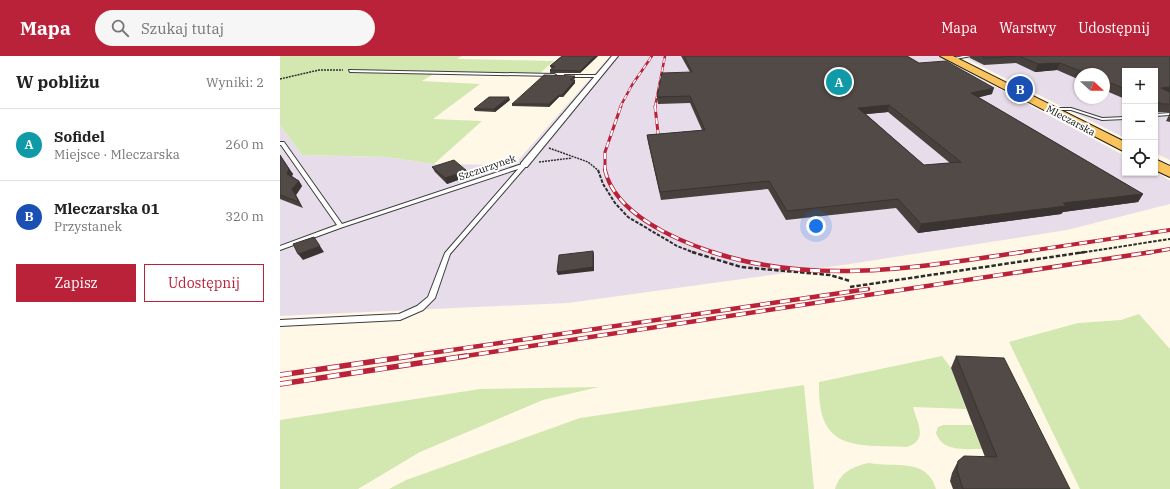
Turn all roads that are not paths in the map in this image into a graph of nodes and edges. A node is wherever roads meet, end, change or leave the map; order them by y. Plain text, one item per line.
1 (615, 56) edge
2 (945, 56) edge
3 (969, 56) edge
4 (954, 57) edge
5 (350, 71) road end
6 (598, 76) junction
7 (996, 81) junction
8 (1052, 110) junction
9 (1170, 114) edge
10 (1158, 115) edge
11 (1122, 118) edge
12 (281, 142) edge
13 (1121, 146) edge
14 (524, 165) junction
15 (1158, 166) edge
16 (1170, 172) edge
17 (341, 226) junction
18 (280, 248) edge
19 (280, 323) edge

1 - 6 street, Szczurzynek
2 - 7 main road, Mleczarska
3 - 4 lane
4 - 7 main road, Mleczarska
5 - 6 lane
6 - 14 street, Szczurzynek
7 - 8 main road, Mleczarska
8 - 11 lane
8 - 13 main road, Mleczarska
9 - 10 lane
12 - 17 lane
14 - 17 lane, Szczurzynek
14 - 19 lane
15 - 16 main road
17 - 18 lane, Szczurzynek

